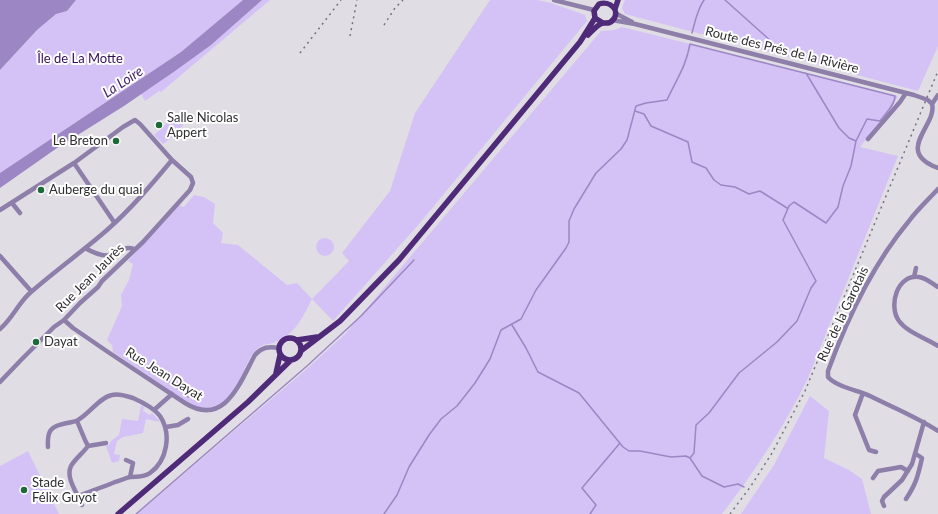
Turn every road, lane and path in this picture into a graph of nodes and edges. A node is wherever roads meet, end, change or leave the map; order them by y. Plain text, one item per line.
1 (554, 0) edge
2 (618, 0) edge
3 (608, 1) edge
4 (594, 10) junction
5 (615, 11) junction
6 (595, 18) junction
7 (612, 20) junction
8 (603, 23) junction
9 (635, 24) junction
10 (580, 42) junction
11 (906, 93) junction
12 (938, 95) edge
13 (932, 104) junction
14 (868, 139) dead end
15 (172, 160) junction
16 (74, 162) junction
17 (938, 168) edge
18 (938, 189) edge
19 (12, 202) junction
20 (0, 210) edge
21 (20, 213) dead end
22 (114, 222) junction
23 (85, 248) junction
24 (134, 249) junction
25 (0, 256) edge
26 (916, 268) dead end
27 (914, 277) junction
28 (938, 287) edge
29 (31, 291) junction
30 (64, 320) junction
31 (0, 329) edge
32 (317, 337) junction
33 (297, 340) junction
34 (938, 346) edge
35 (279, 348) junction
36 (302, 350) junction
37 (280, 355) junction
38 (290, 361) junction
39 (275, 375) junction
40 (0, 382) edge
41 (863, 393) junction
42 (172, 394) junction
43 (154, 410) junction
44 (188, 419) dead end
45 (78, 421) junction
46 (924, 422) junction
47 (166, 427) junction
48 (938, 431) edge
49 (106, 443) dead end
50 (88, 446) junction
51 (48, 448) dead end
52 (876, 452) dead end
53 (916, 454) junction
54 (126, 460) dead end
55 (908, 471) junction
56 (130, 477) junction
57 (873, 478) dead end
58 (78, 496) junction
59 (906, 499) dead end
60 (82, 505) dead end
61 (884, 506) dead end
62 (118, 514) edge

1 - 4 street
2 - 5 main road
3 - 4 main road
3 - 5 main road
4 - 6 main road
5 - 7 main road
5 - 9 street, Route des Prés de la Rivière
6 - 8 main road
6 - 10 main road
7 - 8 main road
7 - 9 street, Route des Prés de la Rivière
8 - 10 main road
9 - 11 street, Route des Prés de la Rivière
10 - 32 main road
11 - 13 street, Route des Prés de la Rivière
11 - 14 street
12 - 13 street
13 - 17 street
15 - 16 street
15 - 22 street
15 - 24 street, Rue Jean Jaurès
16 - 19 street
16 - 22 street
18 - 41 street, Rue de la Garotais
19 - 20 street
19 - 21 street
22 - 23 street
23 - 24 street
23 - 29 street
24 - 30 street, Rue Jean Jaurès
25 - 29 street
26 - 27 street
27 - 28 street
27 - 34 street
29 - 31 street
30 - 40 street, Rue Jean Jaurès
30 - 42 street, Rue Jean Dayat
32 - 33 main road
32 - 36 main road
33 - 35 main road
33 - 36 main road
35 - 37 main road
35 - 42 street, Rue Jean Dayat
36 - 38 main road
37 - 38 main road
37 - 39 main road
38 - 39 main road
39 - 62 main road
41 - 46 street, Rue de la Garotais
41 - 52 street
42 - 43 street
43 - 45 street
43 - 47 street
44 - 47 street
45 - 50 street
45 - 51 street
46 - 48 street, Rue de la Garotais
46 - 53 street
47 - 56 street
49 - 50 street
50 - 58 street
53 - 55 street
53 - 59 street
54 - 56 street
55 - 57 street
55 - 61 street
56 - 58 street
58 - 60 street

